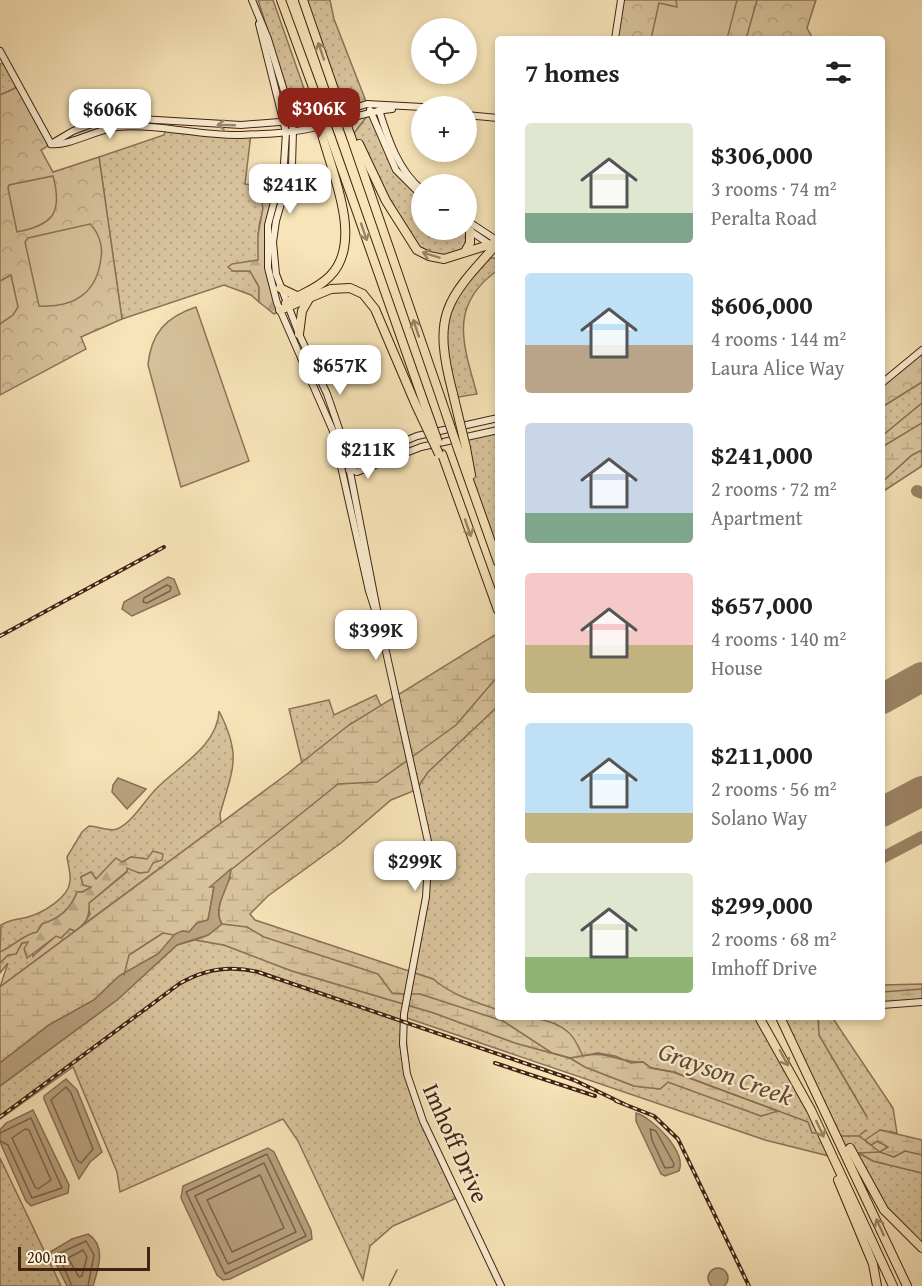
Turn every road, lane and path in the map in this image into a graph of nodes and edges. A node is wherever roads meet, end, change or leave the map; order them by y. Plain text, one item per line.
1 (252, 0) edge
2 (281, 0) edge
3 (303, 0) edge
4 (621, 0) edge
5 (258, 18) junction
6 (615, 36) edge
7 (0, 51) edge
8 (367, 104) junction
9 (411, 108) edge
10 (411, 109) edge
11 (379, 110) junction
12 (370, 112) junction
13 (477, 114) edge
14 (495, 116) edge
15 (292, 120) junction
16 (284, 121) junction
17 (289, 131) junction
18 (353, 137) junction
19 (327, 138) junction
20 (51, 144) junction
21 (411, 179) edge
22 (411, 185) edge
23 (477, 229) edge
24 (477, 234) edge
25 (470, 240) edge
26 (495, 243) edge
27 (495, 243) edge
28 (495, 244) edge
29 (495, 245) edge
30 (465, 252) junction
31 (495, 258) edge
32 (483, 260) junction
33 (280, 288) junction
34 (297, 296) junction
35 (310, 297) junction
36 (285, 307) junction
37 (299, 334) junction
38 (922, 350) edge
39 (885, 381) edge
40 (419, 401) junction
41 (495, 419) edge
42 (495, 431) edge
43 (402, 442) junction
44 (345, 446) junction
45 (462, 448) junction
46 (351, 469) junction
47 (343, 473) junction
48 (495, 553) edge
49 (495, 602) edge
50 (379, 620) junction
51 (922, 1002) edge
52 (885, 1005) edge
53 (761, 1020) edge
54 (782, 1020) edge
55 (831, 1154) junction
56 (854, 1164) junction
57 (922, 1248) edge
58 (501, 1286) edge
59 (877, 1286) edge
60 (893, 1286) edge
61 (907, 1286) edge

1 - 5 street
2 - 19 highway, bridge
18 -> 3 highway, bridge
4 - 6 street
5 - 15 street
5 - 16 street
7 - 20 street
8 - 9 street
8 - 12 street
8 - 15 street
10 - 11 street
11 - 12 street
11 - 21 street
12 - 17 street
12 - 22 street
13 - 14 street
15 - 16 street
15 - 17 street
16 - 17 street
16 -> 20 street
17 - 20 street
17 - 33 street
17 - 36 street
30 -> 18 highway
45 -> 18 highway, bridge
19 - 34 highway
19 -> 40 highway
23 - 26 street
24 - 27 street
25 - 30 highway
28 - 30 highway
29 - 32 highway
31 - 32 highway
32 - 45 highway, bridge
33 - 34 highway
33 - 36 street
34 - 36 highway
35 - 36 highway
35 - 37 highway
35 - 40 highway
36 - 37 street, Imhoff Drive
36 - 47 street, Imhoff Drive
37 - 44 street, Imhoff Drive
38 - 39 street
40 -> 49 highway, bridge
41 - 43 street
42 - 46 street
43 - 44 street
43 - 46 street
44 - 46 street, Imhoff Drive
45 - 48 highway
46 - 47 street
46 - 50 street, Imhoff Drive
47 - 50 street, Imhoff Drive
50 - 58 street, Imhoff Drive
51 - 52 street
53 -> 55 highway
54 - 56 highway
55 - 59 highway
55 - 60 highway
56 - 57 highway
61 -> 56 highway

